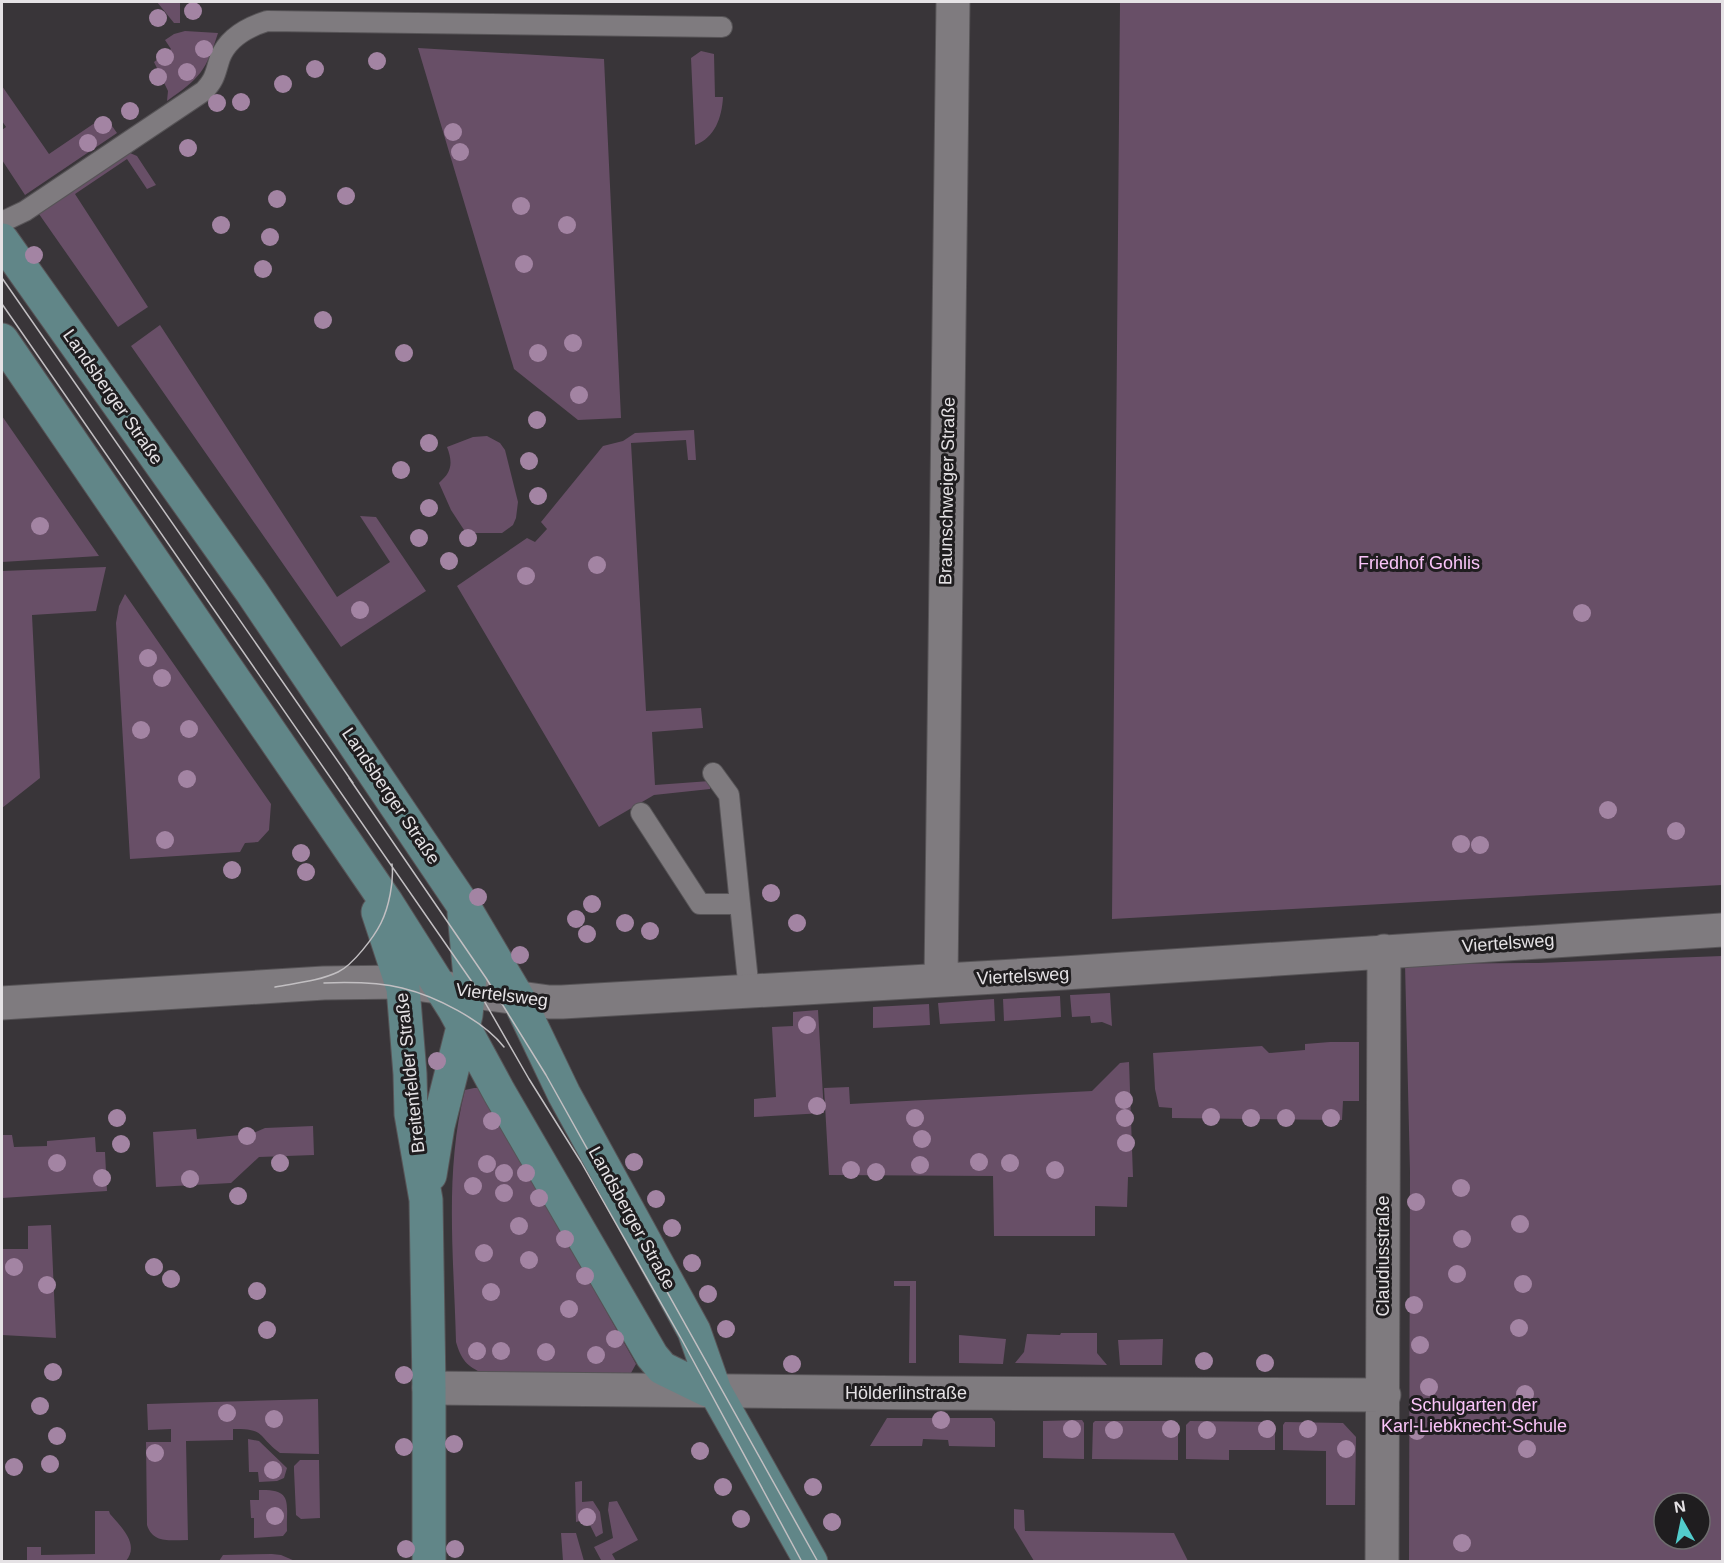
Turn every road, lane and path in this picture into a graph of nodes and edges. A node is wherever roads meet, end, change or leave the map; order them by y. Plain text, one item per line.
1 (953, 2) edge
2 (722, 27) dead end
3 (2, 222) edge
4 (2, 240) edge
5 (2, 340) edge
6 (713, 773) dead end
7 (641, 813) dead end
8 (351, 847) junction
9 (740, 904) junction
10 (463, 905) junction
11 (1722, 930) edge
12 (1384, 951) junction
13 (941, 980) junction
14 (401, 982) junction
15 (454, 989) junction
16 (748, 991) junction
17 (518, 998) junction
18 (2, 1004) edge
19 (464, 1027) junction
20 (426, 1200) junction
21 (429, 1388) junction
22 (715, 1391) junction
23 (1384, 1395) junction
24 (429, 1562) edge
25 (811, 1562) edge
26 (1382, 1562) edge

1 - 13 street, Braunschweiger Straße
2 - 3 lane
4 - 10 main road, Landsberger Straße
5 - 8 main road
6 - 9 lane
7 - 9 lane
8 - 14 main road, Breitenfelder Straße
8 - 15 main road
9 - 16 lane
10 - 15 main road
10 - 17 main road, Landsberger Straße
11 - 12 street, Viertelsweg
12 - 13 street, Viertelsweg
12 - 23 street, Claudiusstraße
13 - 16 street, Viertelsweg
14 - 15 street, Viertelsweg
14 - 18 street, Viertelsweg
14 - 20 main road, Breitenfelder Straße
15 - 17 street, Viertelsweg
15 - 19 main road
16 - 17 street, Viertelsweg
17 - 22 main road, Landsberger Straße
19 - 20 main road, Breitenfelder Straße
19 - 22 main road
20 - 21 main road, Breitenfelder Straße
21 - 22 street, Hölderlinstraße
21 - 24 main road, Breitenfelder Straße
22 - 23 street, Hölderlinstraße
22 - 25 main road, Landsberger Straße
23 - 26 street, Claudiusstraße

